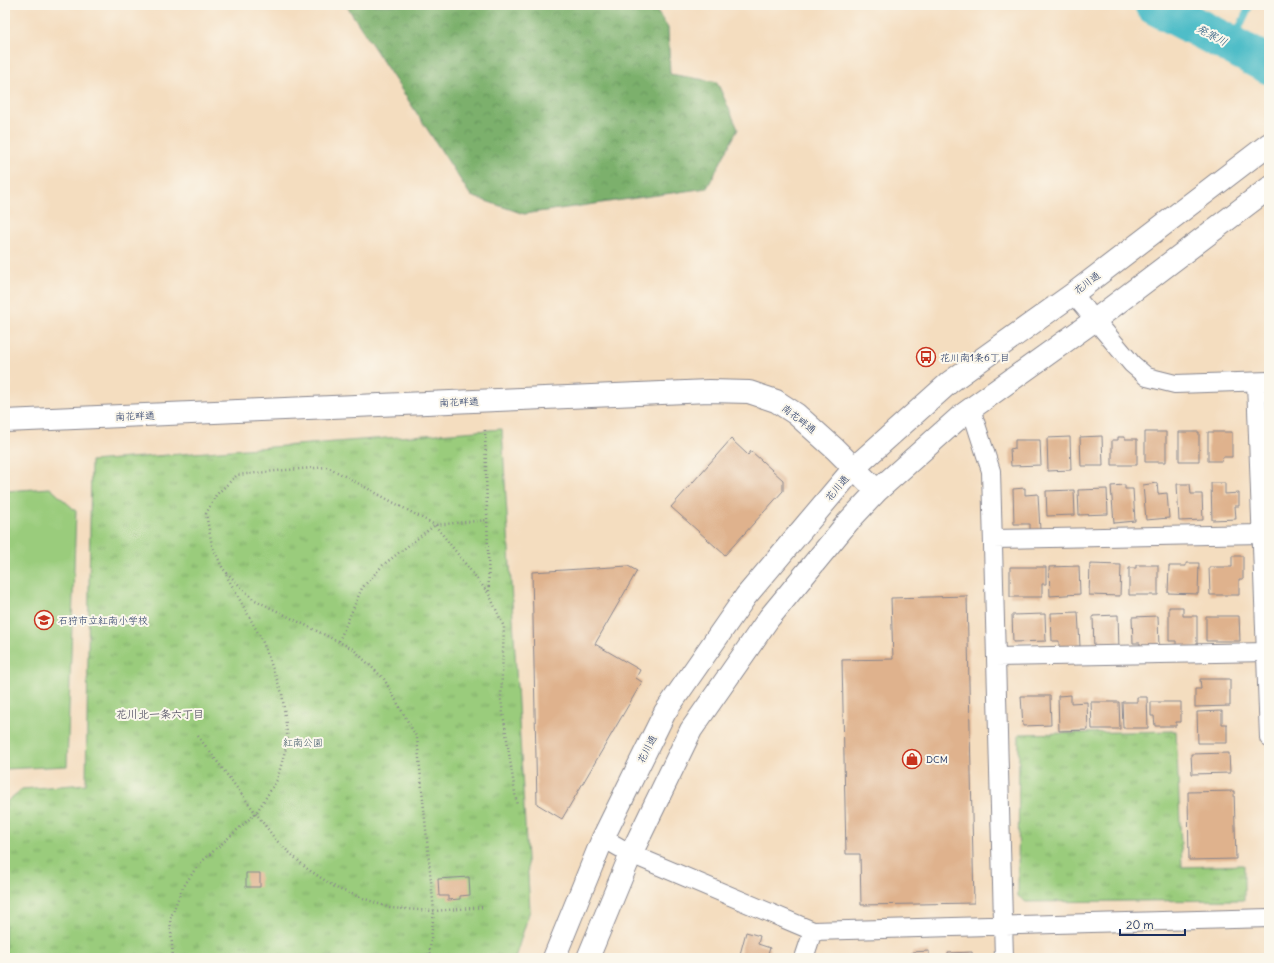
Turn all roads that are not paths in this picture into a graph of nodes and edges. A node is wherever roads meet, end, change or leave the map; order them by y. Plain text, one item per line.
1 (1269, 144) edge
2 (1269, 188) edge
3 (1073, 294) junction
4 (1095, 320) junction
5 (1263, 382) edge
6 (971, 409) junction
7 (5, 422) edge
8 (854, 468) junction
9 (877, 491) junction
10 (1262, 534) junction
11 (993, 539) junction
12 (1267, 652) edge
13 (996, 657) junction
14 (1269, 738) edge
15 (603, 838) junction
16 (631, 854) junction
17 (1269, 918) edge
18 (1003, 926) junction
19 (813, 931) junction
20 (554, 958) edge
21 (588, 958) edge
22 (804, 958) edge
23 (1004, 958) edge

1 - 3 street, 花川通
2 - 4 street
3 - 4 street
3 - 8 street, 花川通
4 - 5 street
4 - 6 street
5 - 10 street
6 - 9 street
6 - 11 street
7 - 8 street, 南花畔通
8 - 9 street, 南花畔通
8 - 15 street, 花川通
9 - 16 street
10 - 11 street
10 - 12 street
11 - 13 street
12 - 13 street
12 - 14 street
13 - 18 street
15 - 16 street
15 - 20 street, 花川通
16 - 19 street
16 - 21 street
17 - 18 street
18 - 19 street
18 - 23 street
19 - 22 street

